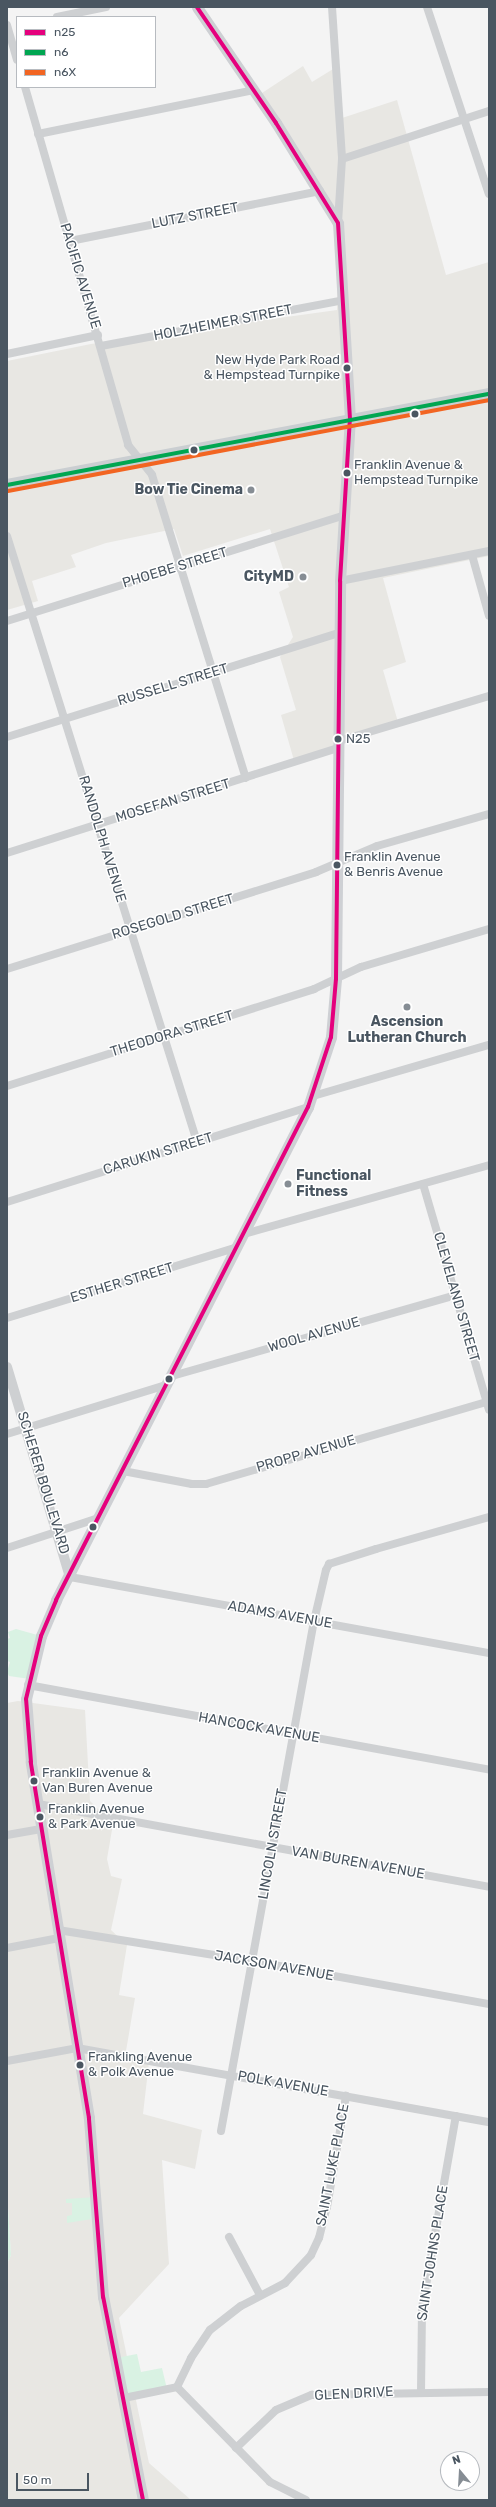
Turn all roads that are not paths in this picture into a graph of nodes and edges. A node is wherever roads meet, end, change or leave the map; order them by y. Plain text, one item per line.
1 (106, 7) edge
2 (196, 7) edge
3 (332, 7) edge
4 (427, 7) edge
5 (62, 16) edge
6 (7, 26) edge
7 (16, 57) edge
8 (25, 88) edge
9 (254, 90) junction
10 (489, 111) edge
11 (464, 119) junction
12 (38, 134) junction
13 (342, 159) junction
14 (320, 191) junction
15 (489, 194) edge
16 (338, 222) junction
17 (70, 241) junction
18 (344, 300) junction
19 (98, 335) junction
20 (101, 346) junction
21 (7, 354) edge
22 (489, 394) edge
23 (350, 419) junction
24 (143, 460) junction
25 (7, 485) edge
26 (343, 516) junction
27 (7, 536) edge
28 (489, 551) edge
29 (472, 555) junction
30 (180, 566) junction
31 (340, 581) junction
32 (31, 613) junction
33 (489, 616) edge
34 (7, 620) edge
35 (339, 633) junction
36 (213, 673) junction
37 (489, 696) edge
38 (65, 719) junction
39 (7, 737) edge
40 (338, 745) junction
41 (246, 778) junction
42 (489, 814) edge
43 (98, 825) junction
44 (7, 853) edge
45 (338, 862) junction
46 (489, 929) edge
47 (131, 930) junction
48 (7, 969) edge
49 (336, 979) junction
50 (164, 1037) junction
51 (489, 1045) edge
52 (7, 1086) edge
53 (313, 1096) junction
54 (308, 1107) junction
55 (197, 1142) junction
56 (489, 1165) edge
57 (423, 1184) junction
58 (7, 1202) edge
59 (244, 1234) junction
60 (238, 1247) junction
61 (456, 1295) junction
62 (7, 1318) edge
63 (7, 1367) edge
64 (169, 1380) junction
65 (488, 1406) edge
66 (26, 1428) junction
67 (7, 1434) edge
68 (123, 1471) junction
69 (489, 1517) edge
70 (99, 1518) junction
71 (58, 1532) junction
72 (7, 1548) edge
73 (70, 1577) junction
74 (314, 1622) junction
75 (489, 1653) edge
76 (28, 1685) junction
77 (293, 1735) junction
78 (489, 1770) edge
79 (38, 1804) junction
80 (42, 1829) junction
81 (7, 1835) edge
82 (272, 1848) junction
83 (489, 1887) edge
84 (59, 1934) junction
85 (7, 1948) edge
86 (252, 1961) junction
87 (489, 2004) edge
88 (78, 2048) junction
89 (7, 2061) edge
90 (231, 2074) junction
91 (346, 2096) junction
92 (456, 2116) junction
93 (489, 2122) edge
94 (221, 2131) dead end
95 (229, 2237) dead end
96 (260, 2295) junction
97 (177, 2387) junction
98 (421, 2392) junction
99 (489, 2392) edge
100 (124, 2398) junction
101 (236, 2448) junction
102 (143, 2500) edge
103 (306, 2500) edge

1 - 5 street
2 - 9 main road
3 - 13 street
4 - 11 street
6 - 7 street
8 - 12 street, PACIFIC AVENUE
9 - 12 street
9 - 14 main road
10 - 11 street
11 - 13 street
11 - 15 street
12 - 17 street, PACIFIC AVENUE
13 - 16 street
14 - 16 main road
14 - 17 street, LUTZ STREET
16 - 18 main road
17 - 19 street, PACIFIC AVENUE
18 - 20 street, HOLZHEIMER STREET
18 - 23 main road
19 - 20 street, PACIFIC AVENUE
19 - 21 street
20 - 24 street, PACIFIC AVENUE
22 - 23 main road
23 - 24 main road
23 - 26 main road
24 - 25 main road
24 - 30 street, PACIFIC AVENUE
26 - 30 street, PHOEBE STREET
26 - 31 main road
27 - 32 street, RANDOLPH AVENUE
28 - 29 street
29 - 31 street
29 - 33 street
30 - 32 street, PHOEBE STREET
30 - 36 street, PACIFIC AVENUE
31 - 35 main road
32 - 34 street, PHOEBE STREET
32 - 38 street, RANDOLPH AVENUE
35 - 36 street, RUSSELL STREET
35 - 40 main road
36 - 38 street, RUSSELL STREET
36 - 41 street, PACIFIC AVENUE
37 - 40 street, MOSEFAN STREET
38 - 39 street, RUSSELL STREET
38 - 43 street, RANDOLPH AVENUE
40 - 41 street, MOSEFAN STREET
40 - 45 main road
41 - 43 street, MOSEFAN STREET
42 - 45 street, ROSEGOLD STREET
43 - 44 street, MOSEFAN STREET
43 - 47 street, RANDOLPH AVENUE
45 - 47 street, ROSEGOLD STREET
45 - 49 main road
46 - 49 street, THEODORA STREET
47 - 48 street, ROSEGOLD STREET
47 - 50 street, RANDOLPH AVENUE
49 - 50 street, THEODORA STREET
49 - 53 main road
50 - 52 street, THEODORA STREET
50 - 55 street, RANDOLPH AVENUE
51 - 53 street
53 - 54 main road
54 - 55 street, CARUKIN STREET
54 - 59 main road
55 - 58 street, CARUKIN STREET
56 - 57 street
57 - 59 street
57 - 61 street, CLEVELAND STREET
59 - 60 main road
60 - 62 street, ESTHER STREET
60 - 64 main road
61 - 64 street, WOOL AVENUE
61 - 65 street, CLEVELAND STREET
63 - 66 street, SCHERER BOULEVARD
64 - 66 street, WOOL AVENUE
64 - 68 main road
65 - 68 street, PROPP AVENUE
66 - 67 street, WOOL AVENUE
66 - 71 street, SCHERER BOULEVARD
68 - 70 main road
69 - 74 street, LINCOLN STREET
70 - 71 street
70 - 73 main road
71 - 72 street
71 - 73 street, SCHERER BOULEVARD
73 - 74 street, ADAMS AVENUE
73 - 76 main road
74 - 75 street, ADAMS AVENUE
74 - 77 street, LINCOLN STREET
76 - 77 street, HANCOCK AVENUE
76 - 79 main road
77 - 78 street, HANCOCK AVENUE
77 - 82 street, LINCOLN STREET
79 - 80 main road
79 - 82 street, VAN BUREN AVENUE
80 - 81 street
80 - 84 main road
82 - 83 street, VAN BUREN AVENUE
82 - 86 street, LINCOLN STREET
84 - 85 street, JACKSON AVENUE
84 - 86 street, JACKSON AVENUE
84 - 88 main road
86 - 87 street, JACKSON AVENUE
86 - 90 street, LINCOLN STREET
88 - 89 street
88 - 90 street, POLK AVENUE
88 - 100 main road
90 - 91 street, POLK AVENUE
90 - 94 street, LINCOLN STREET
91 - 92 street, POLK AVENUE
91 - 96 street, SAINT LUKE PLACE
92 - 93 street, POLK AVENUE
92 - 98 street, SAINT JOHNS PLACE
95 - 96 street
96 - 97 street, SAINT LUKE PLACE
97 - 100 street
97 - 101 street
98 - 99 street, GLEN DRIVE
98 - 101 street, GLEN DRIVE
100 - 102 main road
101 - 103 street

